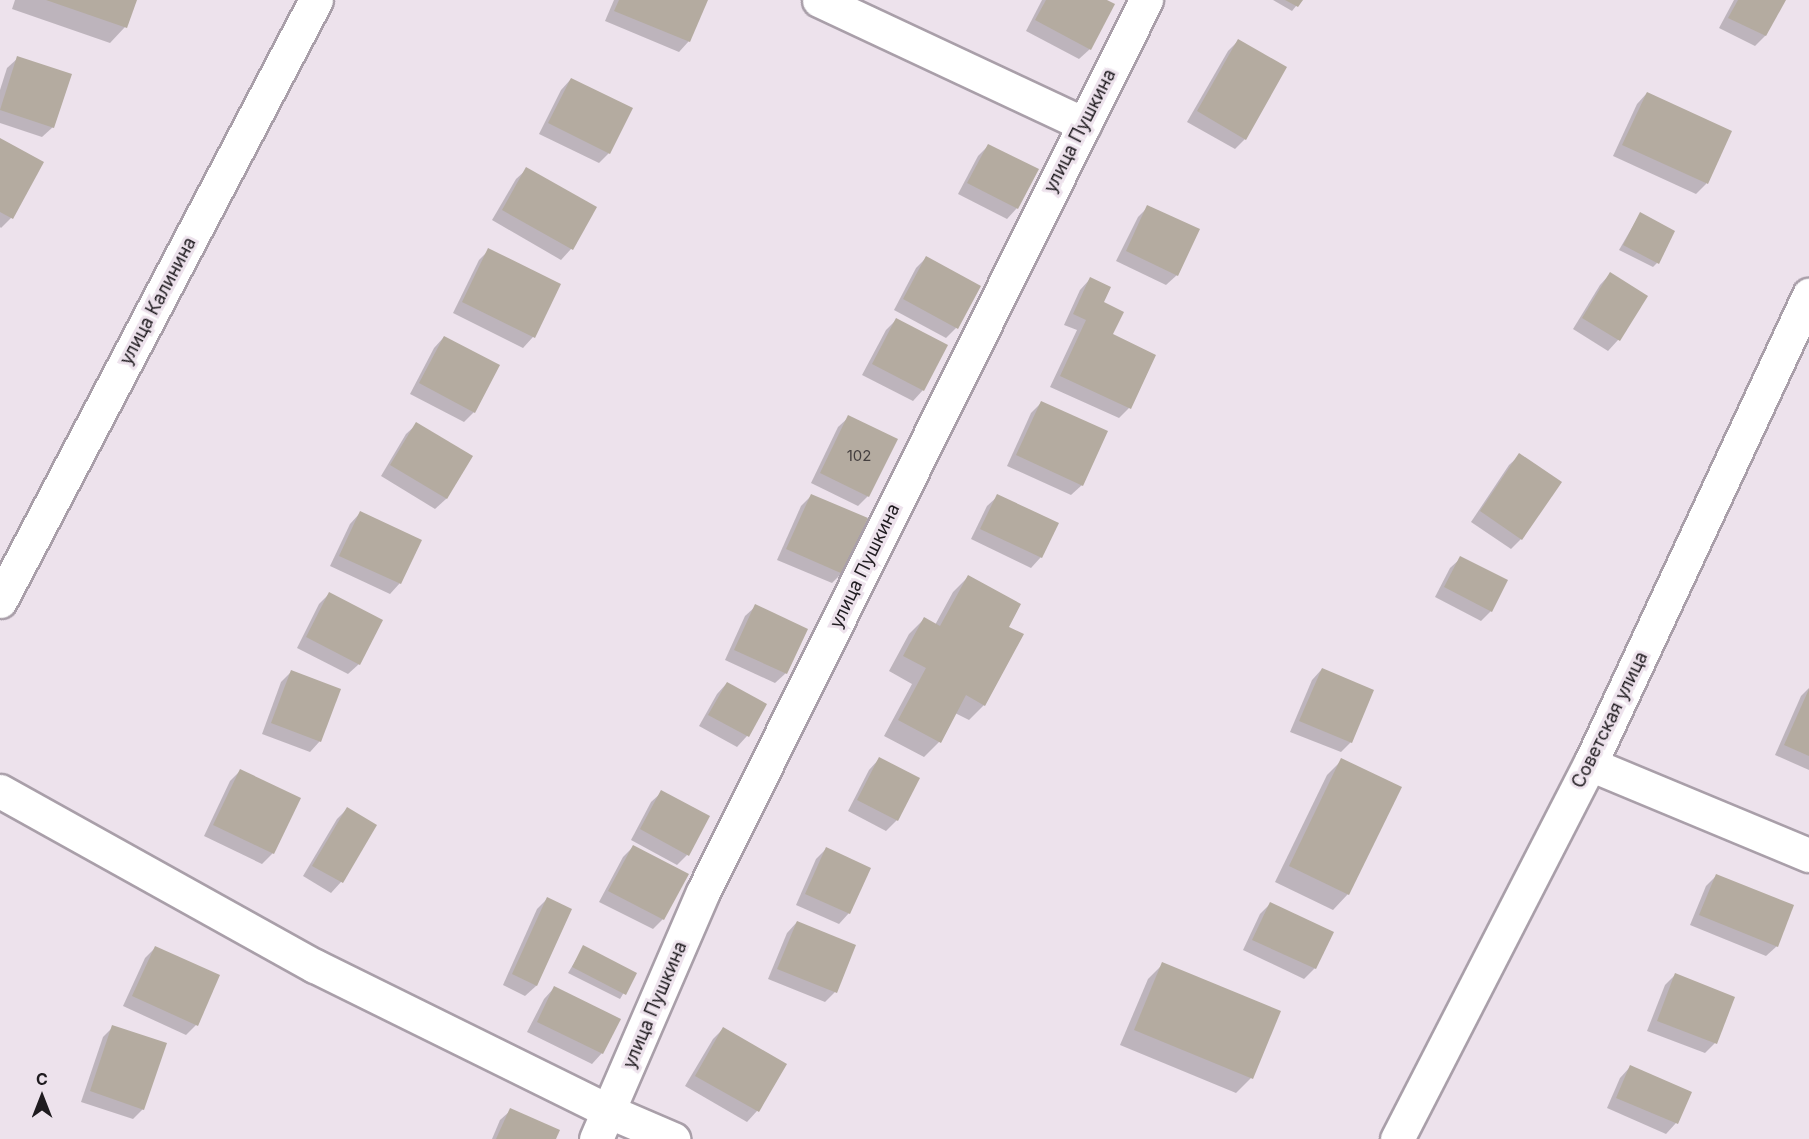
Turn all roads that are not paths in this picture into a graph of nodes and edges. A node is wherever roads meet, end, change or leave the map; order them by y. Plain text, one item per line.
1 (316, 0) edge
2 (819, 0) edge
3 (1146, 0) edge
4 (1084, 124) junction
5 (1809, 295) edge
6 (0, 602) edge
7 (1590, 764) junction
8 (0, 791) edge
9 (1809, 855) edge
10 (603, 1125) edge
11 (673, 1139) edge
12 (1397, 1139) edge

1 - 6 street, улица Калинина
2 - 4 street
3 - 4 street, улица Пушкина
4 - 10 street, улица Пушкина
5 - 7 street, Советская улица
7 - 9 street
7 - 12 street, Советская улица
8 - 10 street
10 - 11 street

